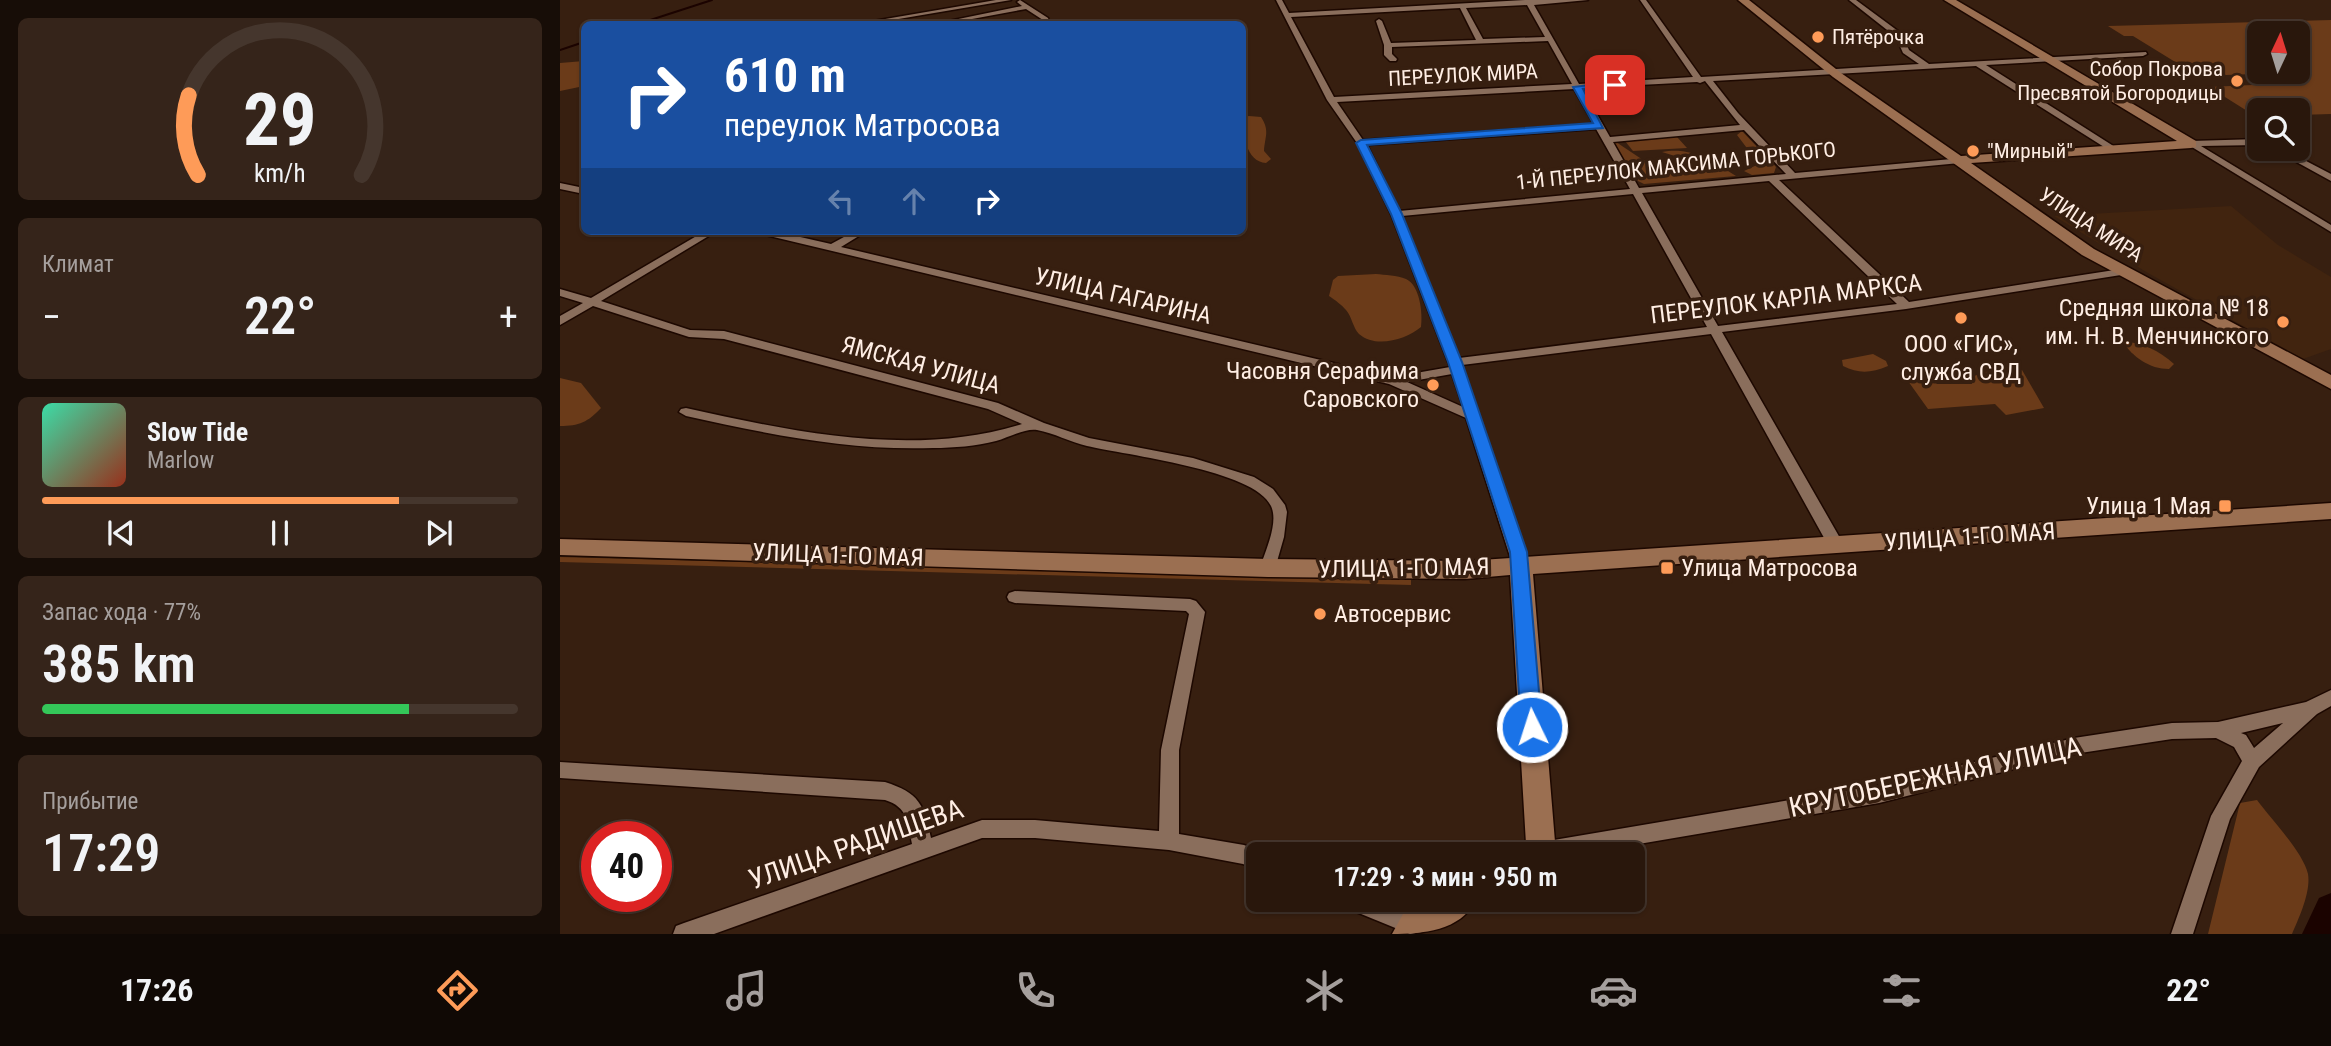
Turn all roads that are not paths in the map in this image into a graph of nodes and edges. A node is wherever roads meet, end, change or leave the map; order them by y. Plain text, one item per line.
1 (1008, 0) edge
2 (1016, 0) edge
3 (1279, 0) edge
4 (1364, 0) edge
5 (1585, 0) edge
6 (1643, 0) edge
7 (1743, 0) edge
8 (1852, 0) edge
9 (1949, 0) edge
10 (1529, 2) edge
11 (1400, 4) edge
12 (1462, 6) junction
13 (1027, 7) junction
14 (1365, 10) junction
15 (1285, 15) junction
16 (878, 21) edge
17 (953, 21) edge
18 (1046, 21) edge
19 (1379, 21) dead end
20 (1548, 39) junction
21 (1480, 41) junction
22 (1388, 45) junction
23 (2143, 54) dead end
24 (1393, 59) dead end
25 (2046, 60) junction
26 (1979, 64) junction
27 (1928, 67) junction
28 (1833, 72) junction
29 (1704, 81) junction
30 (1577, 87) junction
31 (1331, 100) junction
32 (1600, 125) junction
33 (1746, 127) junction
34 (1607, 140) junction
35 (2247, 142) edge
36 (1361, 143) junction
37 (2191, 144) junction
38 (2112, 149) junction
39 (1960, 160) junction
40 (2299, 161) edge
41 (1791, 174) junction
42 (1771, 178) junction
43 (2331, 178) edge
44 (560, 186) edge
45 (581, 190) edge
46 (1639, 191) junction
47 (1396, 214) junction
48 (2331, 229) edge
49 (705, 235) edge
50 (778, 235) edge
51 (855, 235) edge
52 (832, 248) junction
53 (2121, 272) junction
54 (560, 292) edge
55 (592, 302) junction
56 (1906, 306) junction
57 (560, 321) edge
58 (1716, 330) junction
59 (1456, 366) junction
60 (1393, 381) junction
61 (2331, 383) edge
62 (686, 412) dead end
63 (1471, 415) junction
64 (1033, 425) junction
65 (2331, 510) edge
66 (1836, 545) junction
67 (560, 547) edge
68 (1521, 566) junction
69 (1268, 568) junction
70 (1015, 597) dead end
71 (2331, 697) edge
72 (2310, 709) junction
73 (2218, 730) junction
74 (2252, 761) junction
75 (560, 770) edge
76 (1169, 841) junction
77 (1538, 842) edge
78 (1602, 842) edge
79 (923, 847) junction
80 (1246, 856) edge
81 (1375, 912) edge
82 (1440, 912) edge
83 (1411, 930) edge
84 (684, 934) edge
85 (2182, 934) edge

1 - 16 street
2 - 13 street
3 - 15 street
4 - 14 street
5 - 10 street
6 - 29 street
7 - 28 street, УЛИЦА МИРА
8 - 27 street
9 - 25 street
10 - 12 street
10 - 20 street
11 - 12 street
11 - 14 street
12 - 21 street
13 - 17 street
13 - 18 street
14 - 15 street
15 - 31 street
19 - 22 street
20 - 21 street
20 - 30 street
21 - 22 street
22 - 24 street
23 - 25 street, ПЕРЕУЛОК МИРА
25 - 26 street, ПЕРЕУЛОК МИРА
25 - 37 street
26 - 27 street, ПЕРЕУЛОК МИРА
26 - 38 street
27 - 28 street, ПЕРЕУЛОК МИРА
28 - 29 street, ПЕРЕУЛОК МИРА
28 - 39 street, УЛИЦА МИРА
29 - 30 street, ПЕРЕУЛОК МИРА
29 - 33 street
30 - 31 street, ПЕРЕУЛОК МИРА
30 - 32 street
31 - 36 street
32 - 34 street
32 - 36 street
33 - 34 street
33 - 41 street
34 - 46 street
35 - 37 street
36 - 47 street
37 - 38 street
37 - 48 street
38 - 39 street
39 - 41 street, 1-Й ПЕРЕУЛОК МАКСИМА ГОРЬКОГО
39 - 53 street, УЛИЦА МИРА
40 - 43 street
41 - 42 street, 1-Й ПЕРЕУЛОК МАКСИМА ГОРЬКОГО
42 - 46 street, 1-Й ПЕРЕУЛОК МАКСИМА ГОРЬКОГО
42 - 56 street
44 - 45 street
46 - 47 street, 1-Й ПЕРЕУЛОК МАКСИМА ГОРЬКОГО
46 - 58 street
47 - 59 street
49 - 55 street
50 - 52 street, УЛИЦА ГАГАРИНА
51 - 52 street
52 - 60 street, УЛИЦА ГАГАРИНА
53 - 56 street, ПЕРЕУЛОК КАРЛА МАРКСА
53 - 61 street, УЛИЦА МИРА
54 - 55 street, ЯМСКАЯ УЛИЦА
55 - 57 street
55 - 64 street, ЯМСКАЯ УЛИЦА
56 - 58 street, ПЕРЕУЛОК КАРЛА МАРКСА
58 - 59 street, ПЕРЕУЛОК КАРЛА МАРКСА
58 - 66 street
59 - 60 street, ПЕРЕУЛОК КАРЛА МАРКСА
59 - 63 street
60 - 63 street, УЛИЦА ГАГАРИНА
62 - 64 street
63 - 68 street
64 - 69 street, ЯМСКАЯ УЛИЦА
65 - 66 street, УЛИЦА 1-ГО МАЯ
66 - 68 street, УЛИЦА 1-ГО МАЯ
67 - 69 street, УЛИЦА 1-ГО МАЯ
68 - 69 street, УЛИЦА 1-ГО МАЯ
68 - 77 street
70 - 76 street
71 - 72 street, КРУТОБЕРЕЖНАЯ УЛИЦА
72 - 73 street, КРУТОБЕРЕЖНАЯ УЛИЦА
72 - 74 street
73 - 74 street
73 - 78 street, КРУТОБЕРЕЖНАЯ УЛИЦА
74 - 85 street
75 - 79 street
76 - 79 street, УЛИЦА РАДИЩЕВА
76 - 80 street, УЛИЦА РАДИЩЕВА
79 - 84 street, УЛИЦА РАДИЩЕВА
81 - 83 street
82 - 83 street

